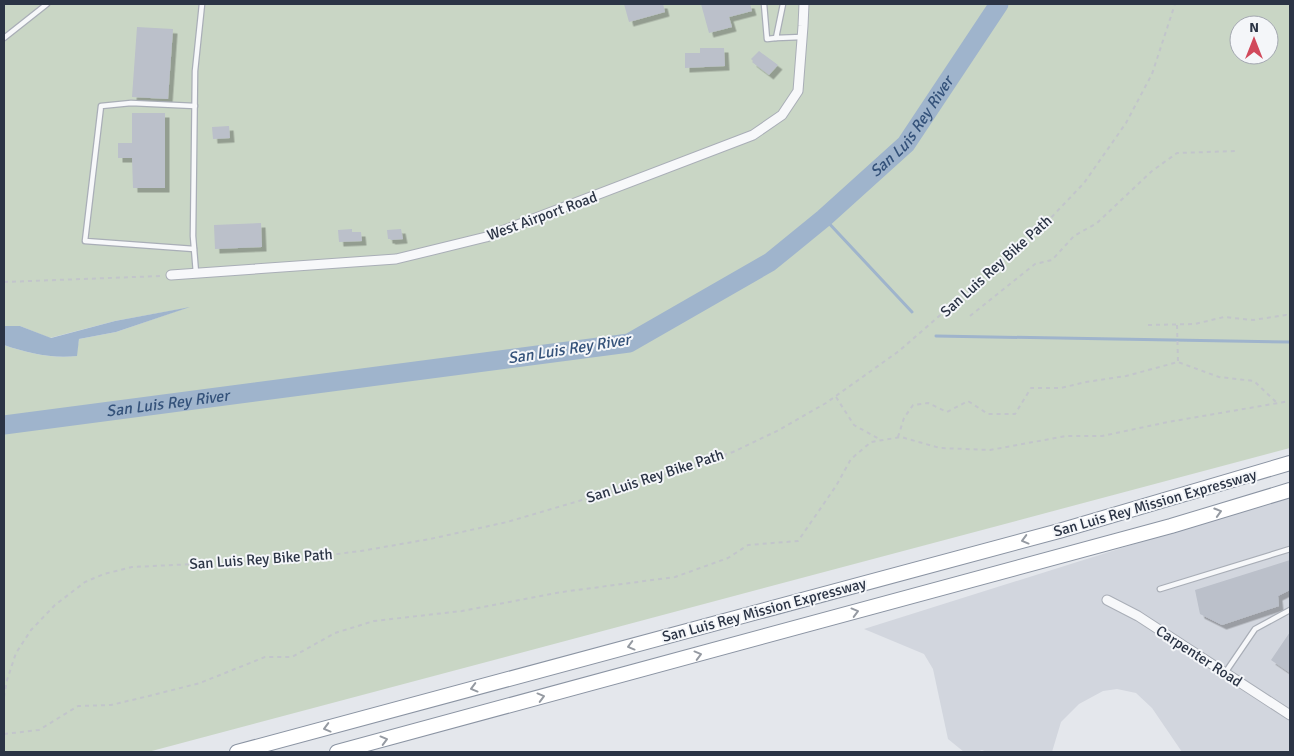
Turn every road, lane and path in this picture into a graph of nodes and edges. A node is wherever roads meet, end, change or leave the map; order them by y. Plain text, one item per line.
1 (47, 4) edge
2 (202, 4) edge
3 (764, 4) edge
4 (783, 4) edge
5 (804, 4) edge
6 (1175, 4) edge
7 (802, 37) junction
8 (4, 38) edge
9 (776, 38) junction
10 (195, 106) junction
11 (1238, 151) dead end
12 (194, 249) junction
13 (196, 273) junction
14 (171, 275) joint
15 (4, 282) edge
16 (970, 316) dead end
17 (1290, 318) edge
18 (1148, 325) dead end
19 (1177, 325) junction
20 (1178, 362) junction
21 (836, 397) junction
22 (1290, 401) edge
23 (1277, 403) junction
24 (898, 438) junction
25 (882, 440) junction
26 (1290, 463) edge
27 (1290, 490) edge
28 (1290, 549) edge
29 (1160, 589) dead end
30 (1107, 600) dead end
31 (1290, 610) edge
32 (1225, 673) junction
33 (4, 697) edge
34 (1290, 715) edge
35 (4, 734) edge
36 (237, 752) edge
37 (337, 752) edge

1 - 8 lane
2 - 10 lane
3 - 9 lane
4 - 9 lane
5 - 7 street, West Airport Road
6 - 21 path, San Luis Rey Bike Path
7 - 9 lane
7 - 13 street, West Airport Road
10 - 12 lane
10 - 12 lane
11 - 16 path
12 - 13 lane
13 - 14 street, West Airport Road
14 - 15 path
17 - 19 path
18 - 19 path
19 - 20 path
20 - 23 path
20 - 24 path
21 - 25 path
21 - 33 path, San Luis Rey Bike Path
22 - 23 path
23 - 24 path
24 - 25 path
25 - 35 path
26 -> 36 highway, San Luis Rey Mission Expressway
37 -> 27 highway, San Luis Rey Mission Expressway
28 - 29 lane
30 - 32 street, Carpenter Road
31 - 32 lane
32 - 34 street, Carpenter Road

